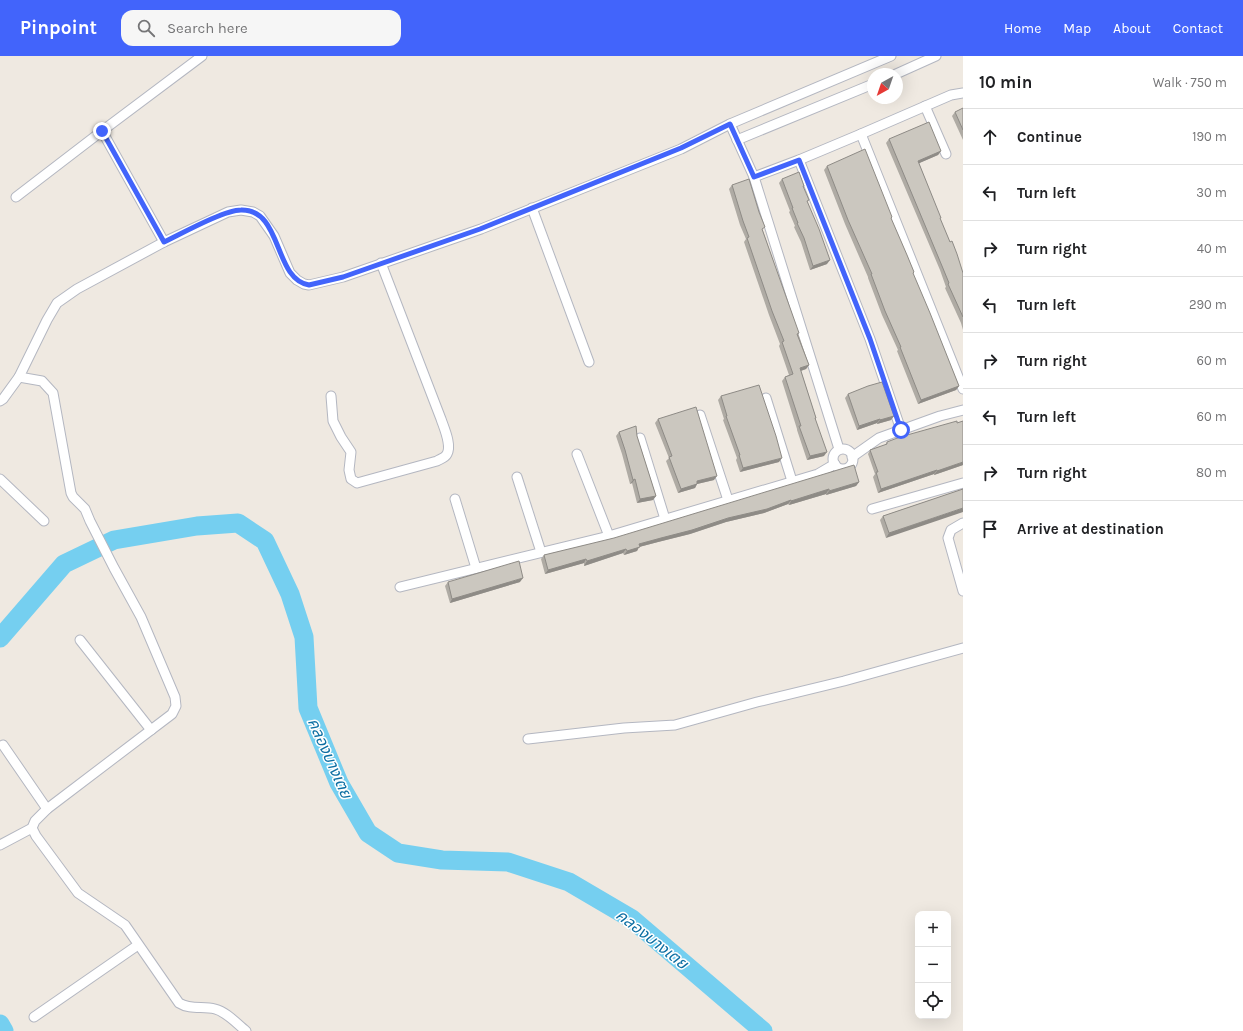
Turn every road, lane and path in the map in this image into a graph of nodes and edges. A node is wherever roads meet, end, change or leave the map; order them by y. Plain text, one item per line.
1 (202, 56) edge
2 (891, 56) edge
3 (936, 56) edge
4 (903, 71) edge
5 (867, 86) edge
6 (963, 93) edge
7 (925, 106) junction
8 (730, 124) junction
9 (102, 131) junction
10 (861, 134) junction
11 (738, 140) junction
12 (946, 154) dead end
13 (799, 160) junction
14 (754, 177) junction
15 (16, 197) dead end
16 (532, 208) junction
17 (164, 242) junction
18 (381, 262) junction
19 (589, 362) dead end
20 (19, 377) junction
21 (963, 389) edge
22 (331, 396) dead end
23 (766, 398) dead end
24 (0, 401) edge
25 (963, 410) edge
26 (700, 415) edge
27 (901, 430) junction
28 (640, 438) dead end
29 (839, 449) junction
30 (577, 454) dead end
31 (852, 457) junction
32 (834, 464) junction
33 (517, 477) dead end
34 (0, 479) edge
35 (792, 481) junction
36 (963, 483) edge
37 (455, 499) dead end
38 (728, 500) junction
39 (872, 509) dead end
40 (665, 519) junction
41 (44, 521) dead end
42 (963, 523) edge
43 (609, 536) junction
44 (541, 552) junction
45 (476, 568) junction
46 (400, 587) dead end
47 (963, 591) edge
48 (80, 640) dead end
49 (963, 648) edge
50 (150, 730) junction
51 (528, 739) dead end
52 (3, 745) dead end
53 (47, 809) junction
54 (32, 828) junction
55 (0, 845) edge
56 (138, 944) junction
57 (34, 1017) dead end
58 (246, 1031) edge

1 - 9 street
2 - 8 street
3 - 4 street
5 - 11 street
6 - 7 street
7 - 10 street
7 - 12 street
8 - 11 street
8 - 16 street
9 - 15 street
9 - 17 street
10 - 13 street
10 - 21 street
11 - 14 street
13 - 14 street
13 - 27 street
14 - 29 street
16 - 18 street
16 - 19 street
17 - 18 street
17 - 20 street
18 - 22 street
20 - 24 street
20 - 50 street
23 - 35 street
25 - 27 street
26 - 38 street
27 - 31 street
28 - 40 street
29 - 31 street
29 - 32 street
30 - 43 street
31 - 32 street
32 - 35 street
33 - 44 street
34 - 41 street
35 - 38 street
36 - 39 street
37 - 45 street
38 - 40 street
40 - 43 street
42 - 47 street
43 - 44 street
44 - 45 street
45 - 46 street
48 - 50 street
49 - 51 street
50 - 53 street
52 - 53 street
53 - 54 street
54 - 55 street
54 - 56 street
56 - 57 street
56 - 58 street

